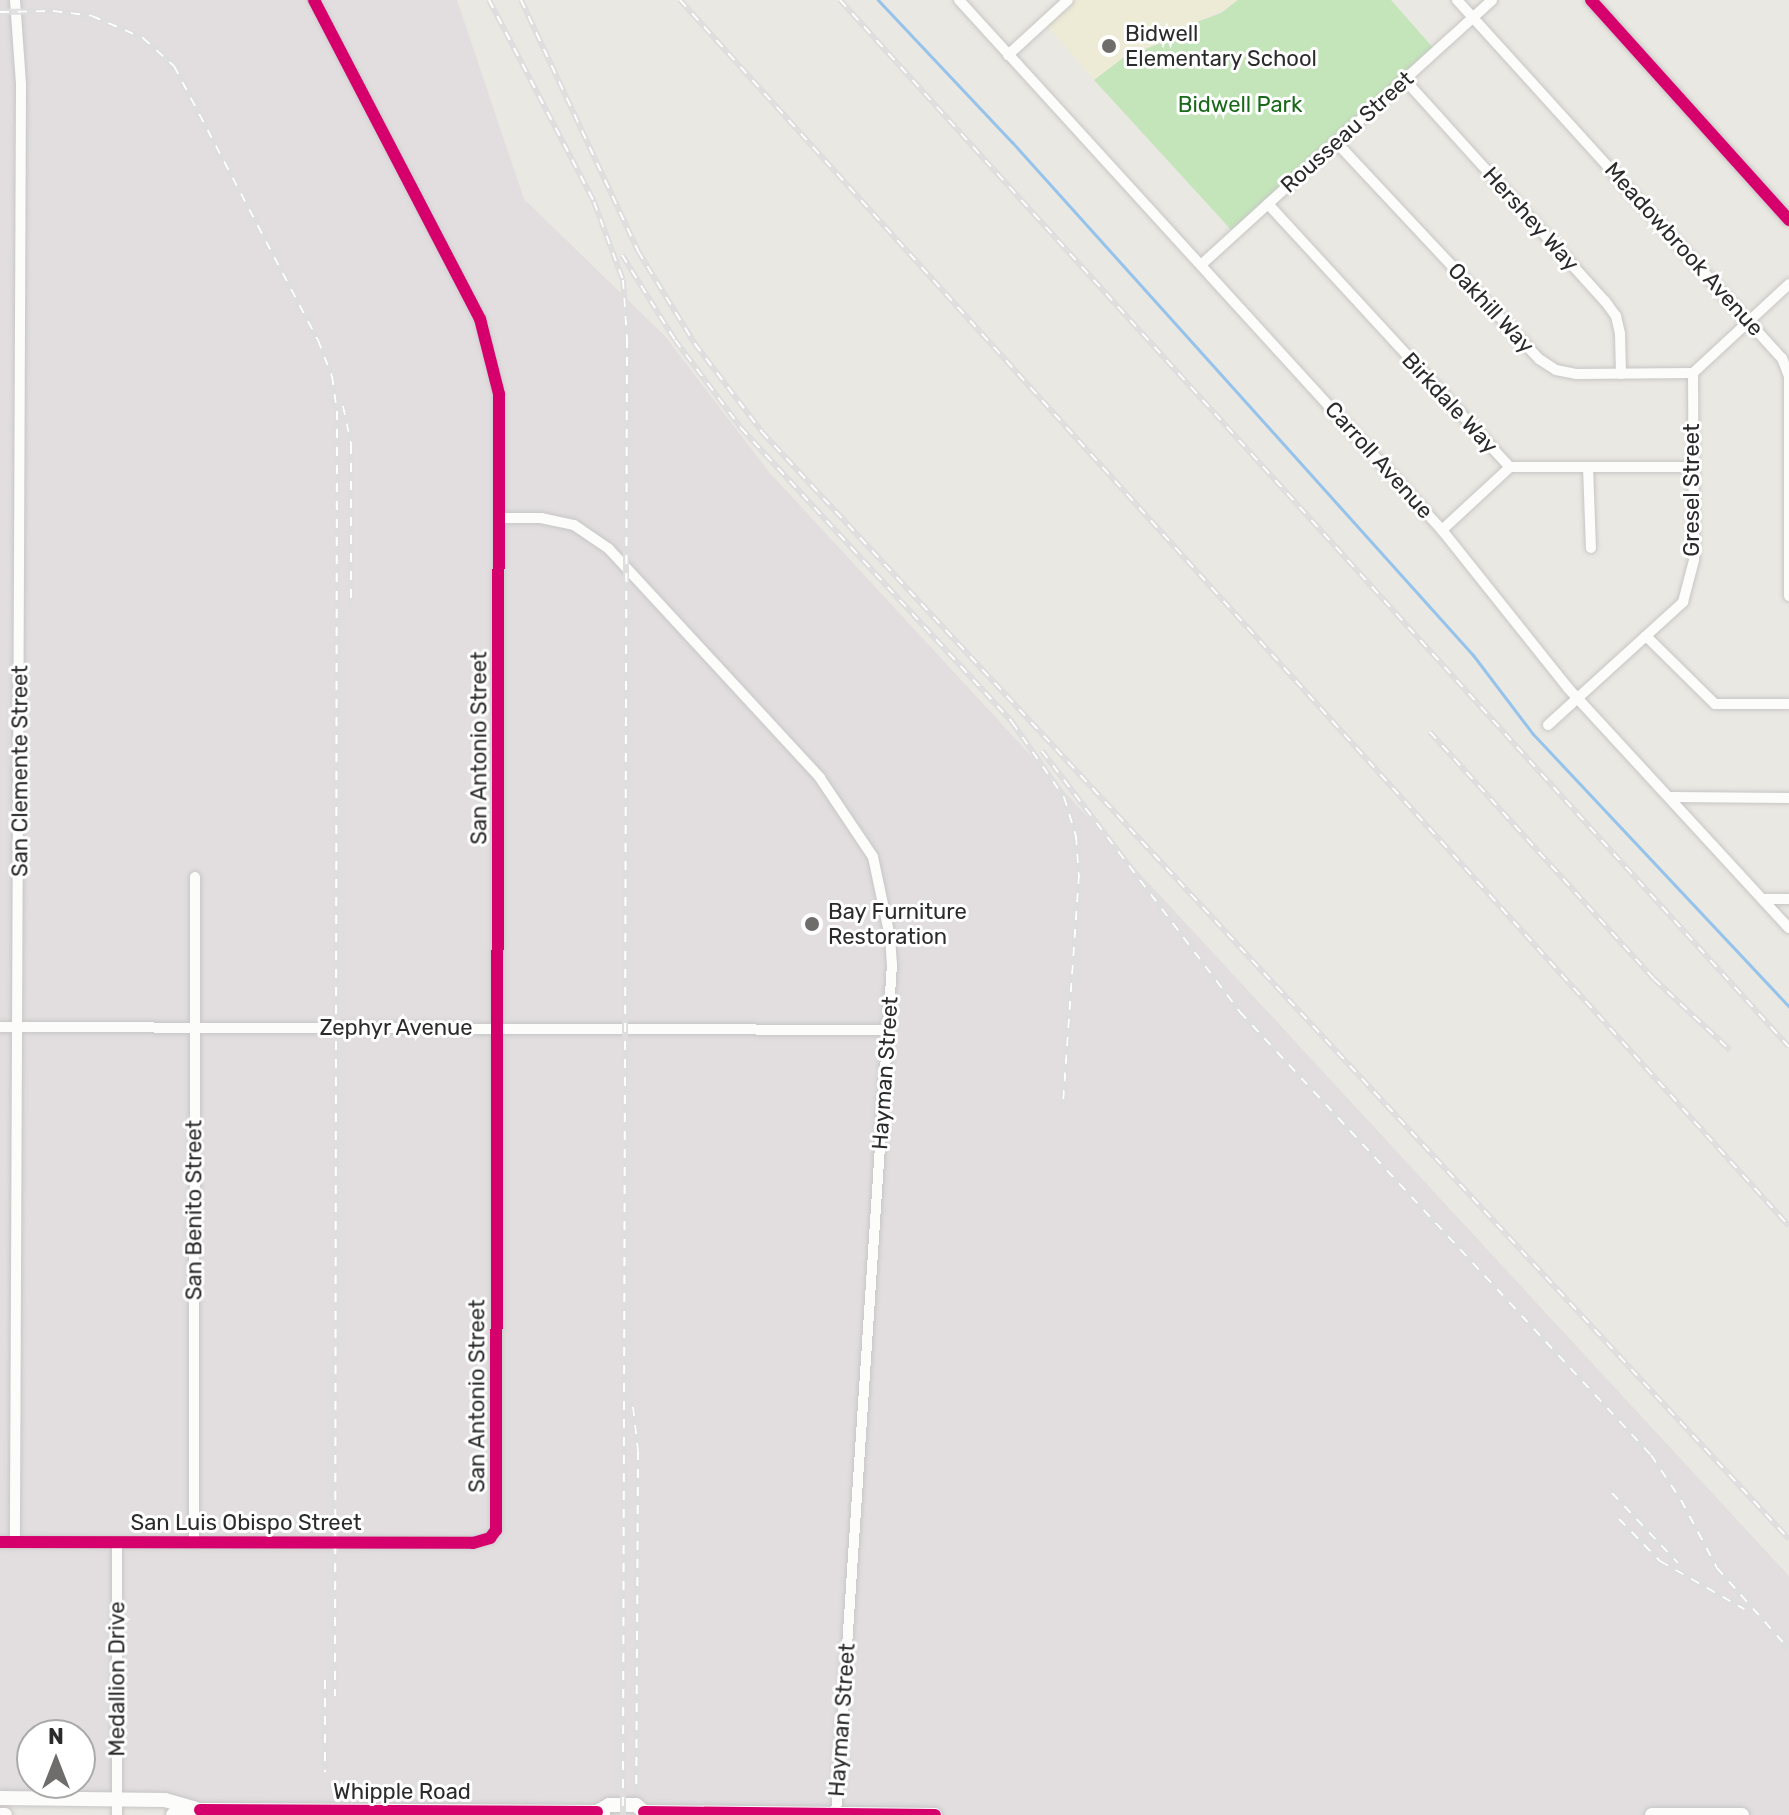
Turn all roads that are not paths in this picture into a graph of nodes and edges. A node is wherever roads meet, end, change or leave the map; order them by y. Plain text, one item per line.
1 (15, 0) edge
2 (314, 0) edge
3 (959, 0) edge
4 (1068, 0) edge
5 (1457, 0) edge
6 (1492, 0) edge
7 (1591, 0) edge
8 (1473, 18) junction
9 (1008, 55) junction
10 (1405, 80) junction
11 (1336, 142) junction
12 (1268, 204) junction
13 (1789, 220) edge
14 (1202, 264) junction
15 (1789, 284) edge
16 (1750, 321) junction
17 (1693, 373) junction
18 (1621, 374) junction
19 (1510, 467) junction
20 (1588, 467) junction
21 (1692, 467) junction
22 (500, 518) junction
23 (1442, 530) junction
24 (1591, 548) dead end
25 (1789, 596) edge
26 (1646, 636) junction
27 (1578, 697) junction
28 (1789, 704) edge
29 (1548, 725) dead end
30 (1672, 797) junction
31 (1789, 798) edge
32 (195, 877) dead end
33 (1764, 899) junction
34 (1789, 899) edge
35 (1789, 928) edge
36 (0, 1027) edge
37 (17, 1027) junction
38 (195, 1027) junction
39 (498, 1029) junction
40 (888, 1030) junction
41 (490, 1538) joint
42 (0, 1542) edge
43 (15, 1542) junction
44 (117, 1543) junction
45 (194, 1543) junction
46 (0, 1798) edge
47 (117, 1799) junction
48 (200, 1810) junction
49 (288, 1813) edge
50 (600, 1813) edge
51 (642, 1814) edge
52 (836, 1814) edge
53 (1700, 1814) edge
54 (117, 1815) edge
55 (173, 1815) edge
56 (935, 1815) edge
57 (1652, 1815) edge
58 (1742, 1815) edge

1 - 37 street, San Clemente Street
2 - 22 street, San Antonio Street
3 - 9 street, Carroll Avenue
4 - 9 street
5 - 8 street, Meadowbrook Avenue
6 - 8 street, Rousseau Street
7 - 13 street
8 - 10 street, Rousseau Street
8 - 16 street, Meadowbrook Avenue
9 - 14 street, Carroll Avenue
10 - 11 street, Rousseau Street
10 - 18 street, Hershey Way
11 - 12 street, Rousseau Street
11 - 18 street, Oakhill Way
12 - 14 street, Rousseau Street
12 - 19 street, Birkdale Way
14 - 23 street, Carroll Avenue
15 - 16 street
16 - 17 street
16 - 25 street, Meadowbrook Avenue
17 - 18 street, Oakhill Way
17 - 21 street, Gresel Street
19 - 20 street, Birkdale Way
19 - 23 street
20 - 21 street, Birkdale Way
20 - 24 street
21 - 26 street, Gresel Street
22 - 39 street, San Antonio Street
22 - 40 street, Hayman Street
23 - 27 street, Carroll Avenue
26 - 27 street, Gresel Street
26 - 28 street
27 - 29 street, Gresel Street
27 - 30 street, Carroll Avenue
30 - 31 street
30 - 33 street, Carroll Avenue
32 - 38 street, San Benito Street
33 - 34 street
33 - 35 street, Carroll Avenue
36 - 37 street, Zephyr Avenue
37 - 38 street, Zephyr Avenue
37 - 43 street, San Clemente Street
38 - 39 street, Zephyr Avenue
38 - 45 street, San Benito Street
39 - 40 street, Zephyr Avenue
39 - 41 street, San Antonio Street
40 - 52 street, Hayman Street
41 - 45 street, San Luis Obispo Street
42 - 43 street, San Luis Obispo Street
43 - 44 street, San Luis Obispo Street
44 - 45 street, San Luis Obispo Street
44 - 47 street, Medallion Drive
46 - 47 main road, Whipple Road
47 - 48 main road, Whipple Road
47 - 54 street, Medallion Drive
48 - 49 main road, Whipple Road
48 - 55 main road, Whipple Road
49 - 50 main road, Whipple Road
50 - 51 main road, Whipple Road
51 - 52 main road, Whipple Road
52 - 56 main road, Whipple Road
53 - 57 main road
53 - 58 main road

